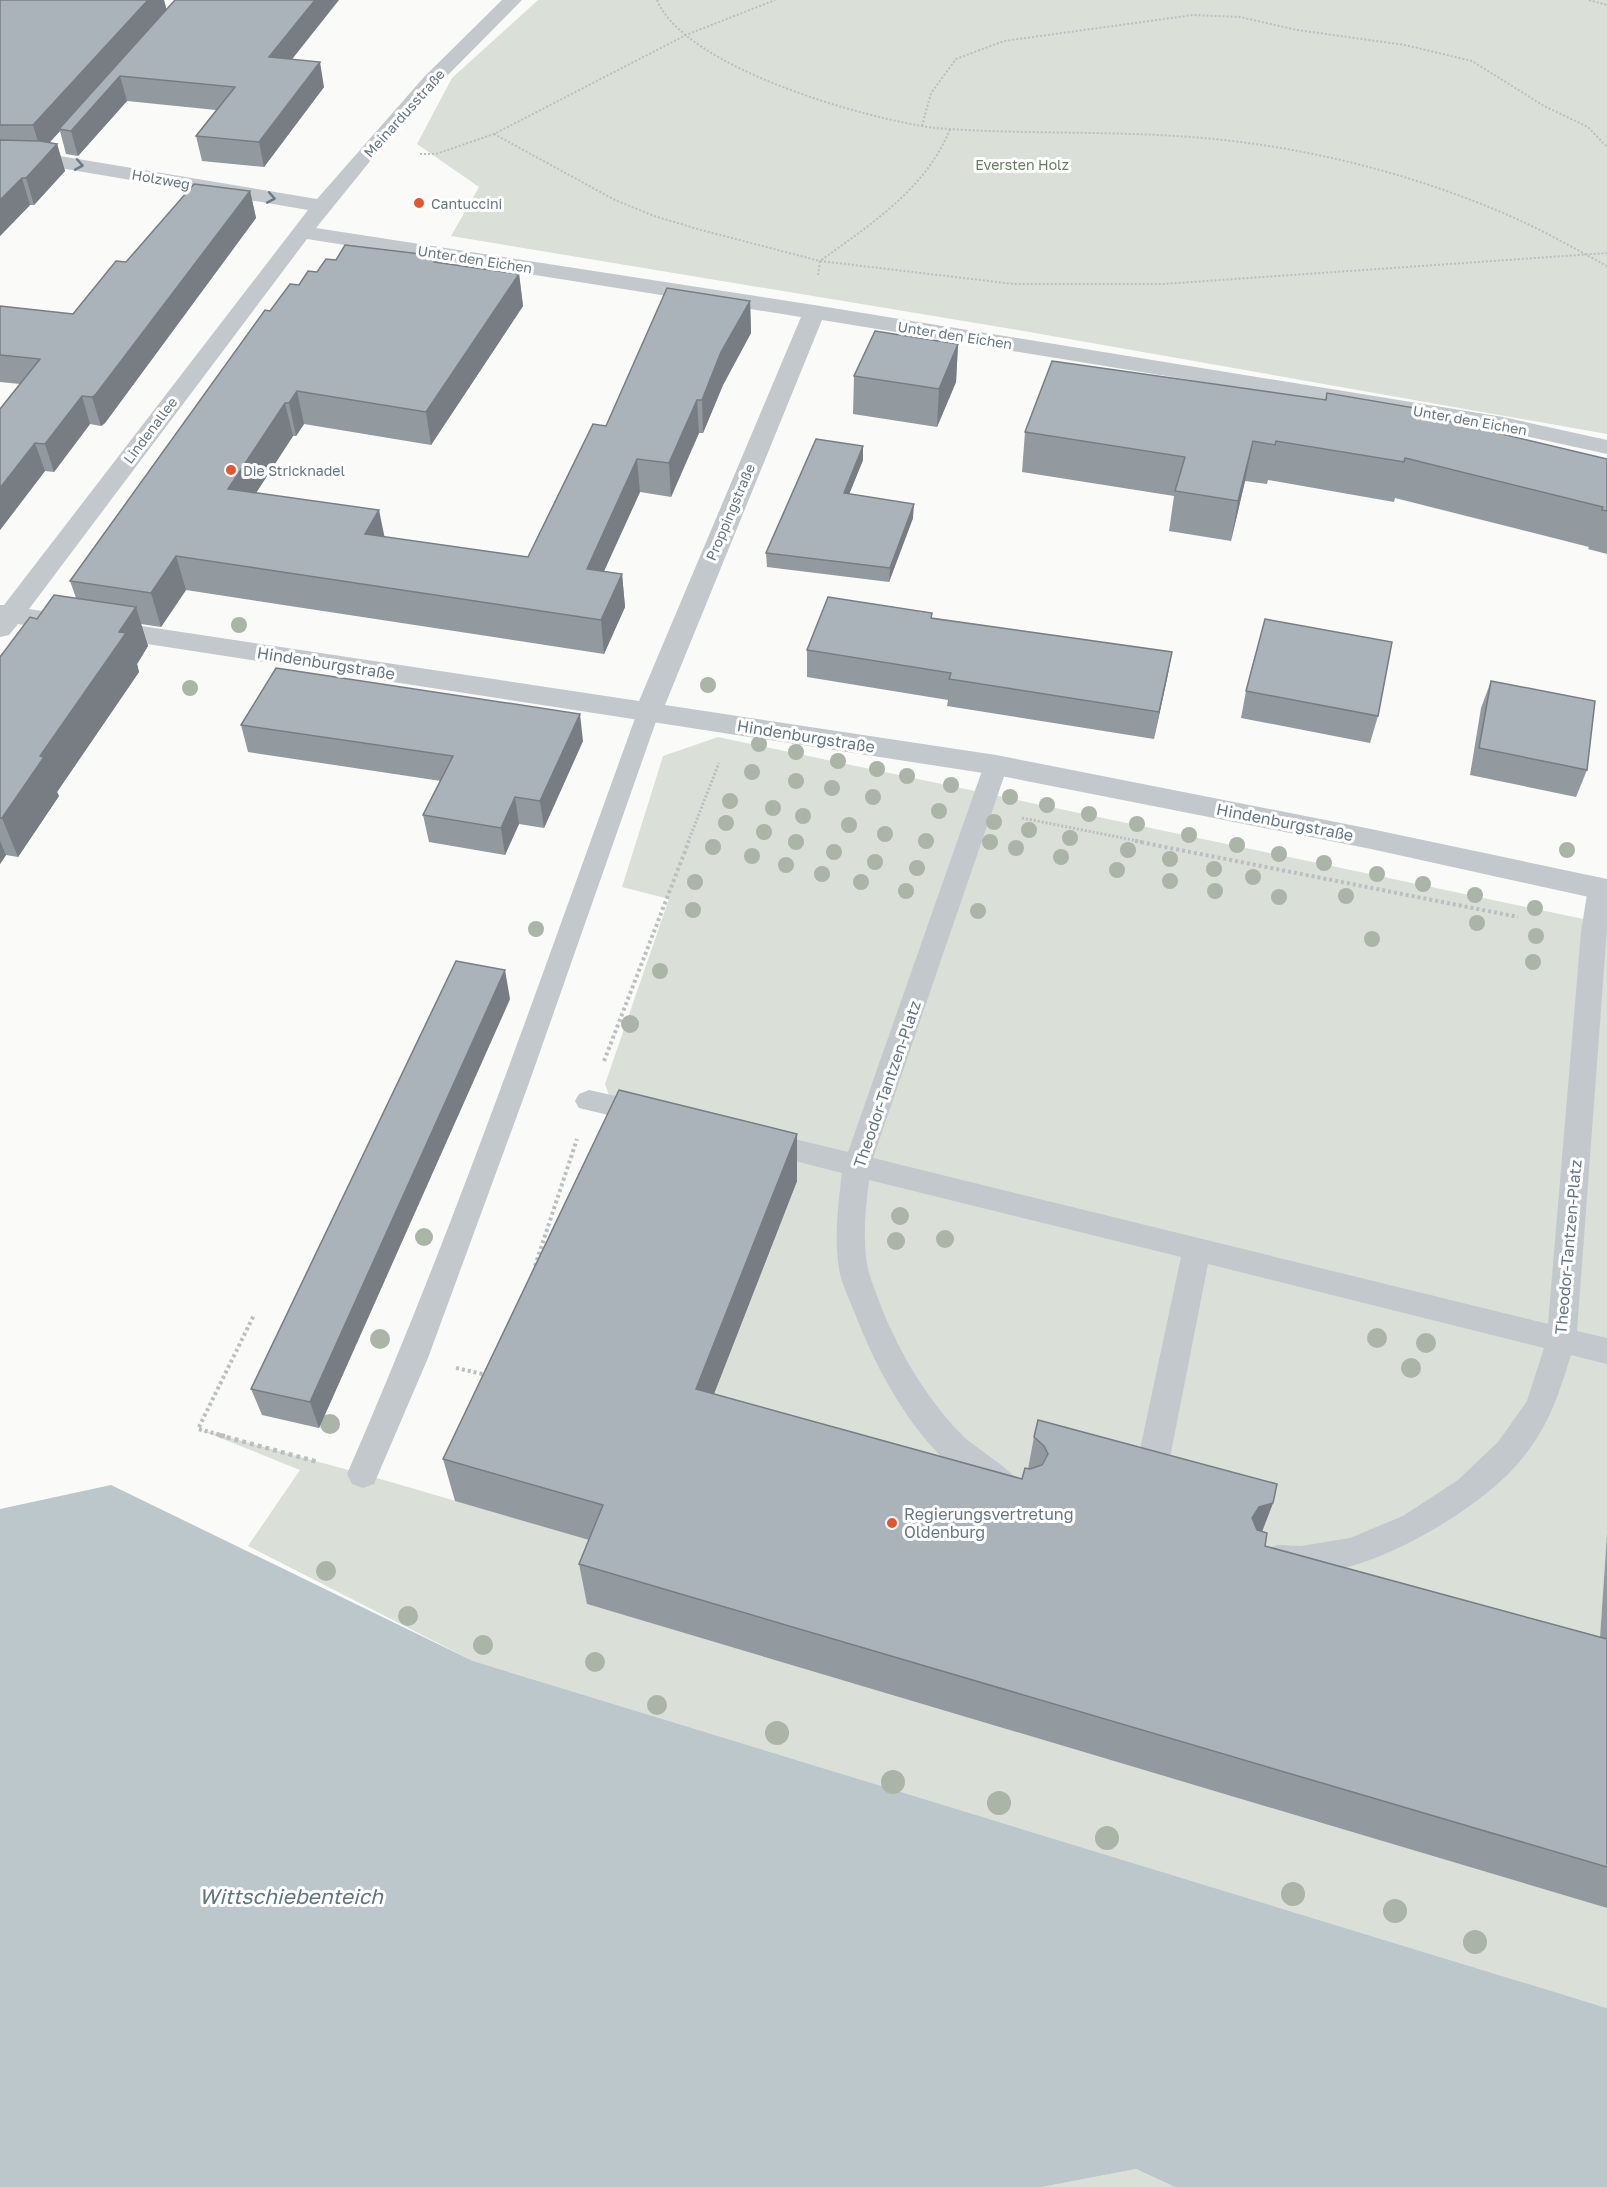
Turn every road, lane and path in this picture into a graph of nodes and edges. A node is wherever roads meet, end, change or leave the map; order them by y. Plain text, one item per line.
1 (513, 0) edge
2 (657, 0) edge
3 (775, 0) edge
4 (1589, 0) edge
5 (1607, 5) edge
6 (686, 35) junction
7 (922, 126) junction
8 (950, 129) junction
9 (494, 134) junction
10 (64, 142) edge
11 (1607, 147) edge
12 (368, 151) junction
13 (0, 159) edge
14 (48, 160) junction
15 (322, 206) junction
16 (301, 232) junction
17 (1607, 254) edge
18 (1587, 256) junction
19 (820, 261) junction
20 (1607, 266) edge
21 (814, 312) junction
22 (1607, 447) edge
23 (4, 619) edge
24 (648, 713) junction
25 (996, 765) junction
26 (980, 809) junction
27 (1603, 889) edge
28 (1524, 918) dead end
29 (589, 1101) dead end
30 (669, 1119) edge
31 (736, 1136) edge
32 (857, 1166) junction
33 (1197, 1250) junction
34 (254, 1315) dead end
35 (1561, 1340) junction
36 (1607, 1351) edge
37 (1151, 1473) edge
38 (363, 1474) joint
39 (1022, 1495) edge
40 (1255, 1560) edge

1 - 12 street, Meinardusstraße
2 - 6 path
3 - 6 path
4 - 5 path
6 - 7 path
6 - 9 path
7 - 8 path
7 - 11 path
8 - 18 path
8 - 19 path
9 - 12 path
9 - 19 path
10 - 14 street
12 - 15 street, Meinardusstraße
13 - 14 street, Holzweg
14 -> 15 street, Holzweg
15 - 16 street, Meinardusstraße
16 - 21 street, Unter den Eichen
16 - 23 street, Lindenallee
17 - 18 path
18 - 19 path
18 - 20 path
19 - 21 path
21 - 22 street, Unter den Eichen
21 - 24 street, Proppingstraße
23 - 24 street, Hindenburgstraße
24 - 25 street, Hindenburgstraße
24 - 38 lane
25 - 26 lane, Theodor-Tantzen-Platz
25 - 27 street, Hindenburgstraße
26 - 28 path
26 - 32 lane, Theodor-Tantzen-Platz
27 - 35 lane, Theodor-Tantzen-Platz
29 - 30 lane
31 - 32 lane
32 - 33 lane
32 - 39 lane, Theodor-Tantzen-Platz
33 - 35 lane
33 - 37 lane
34 - 38 path
35 - 36 lane
35 - 40 lane, Theodor-Tantzen-Platz

